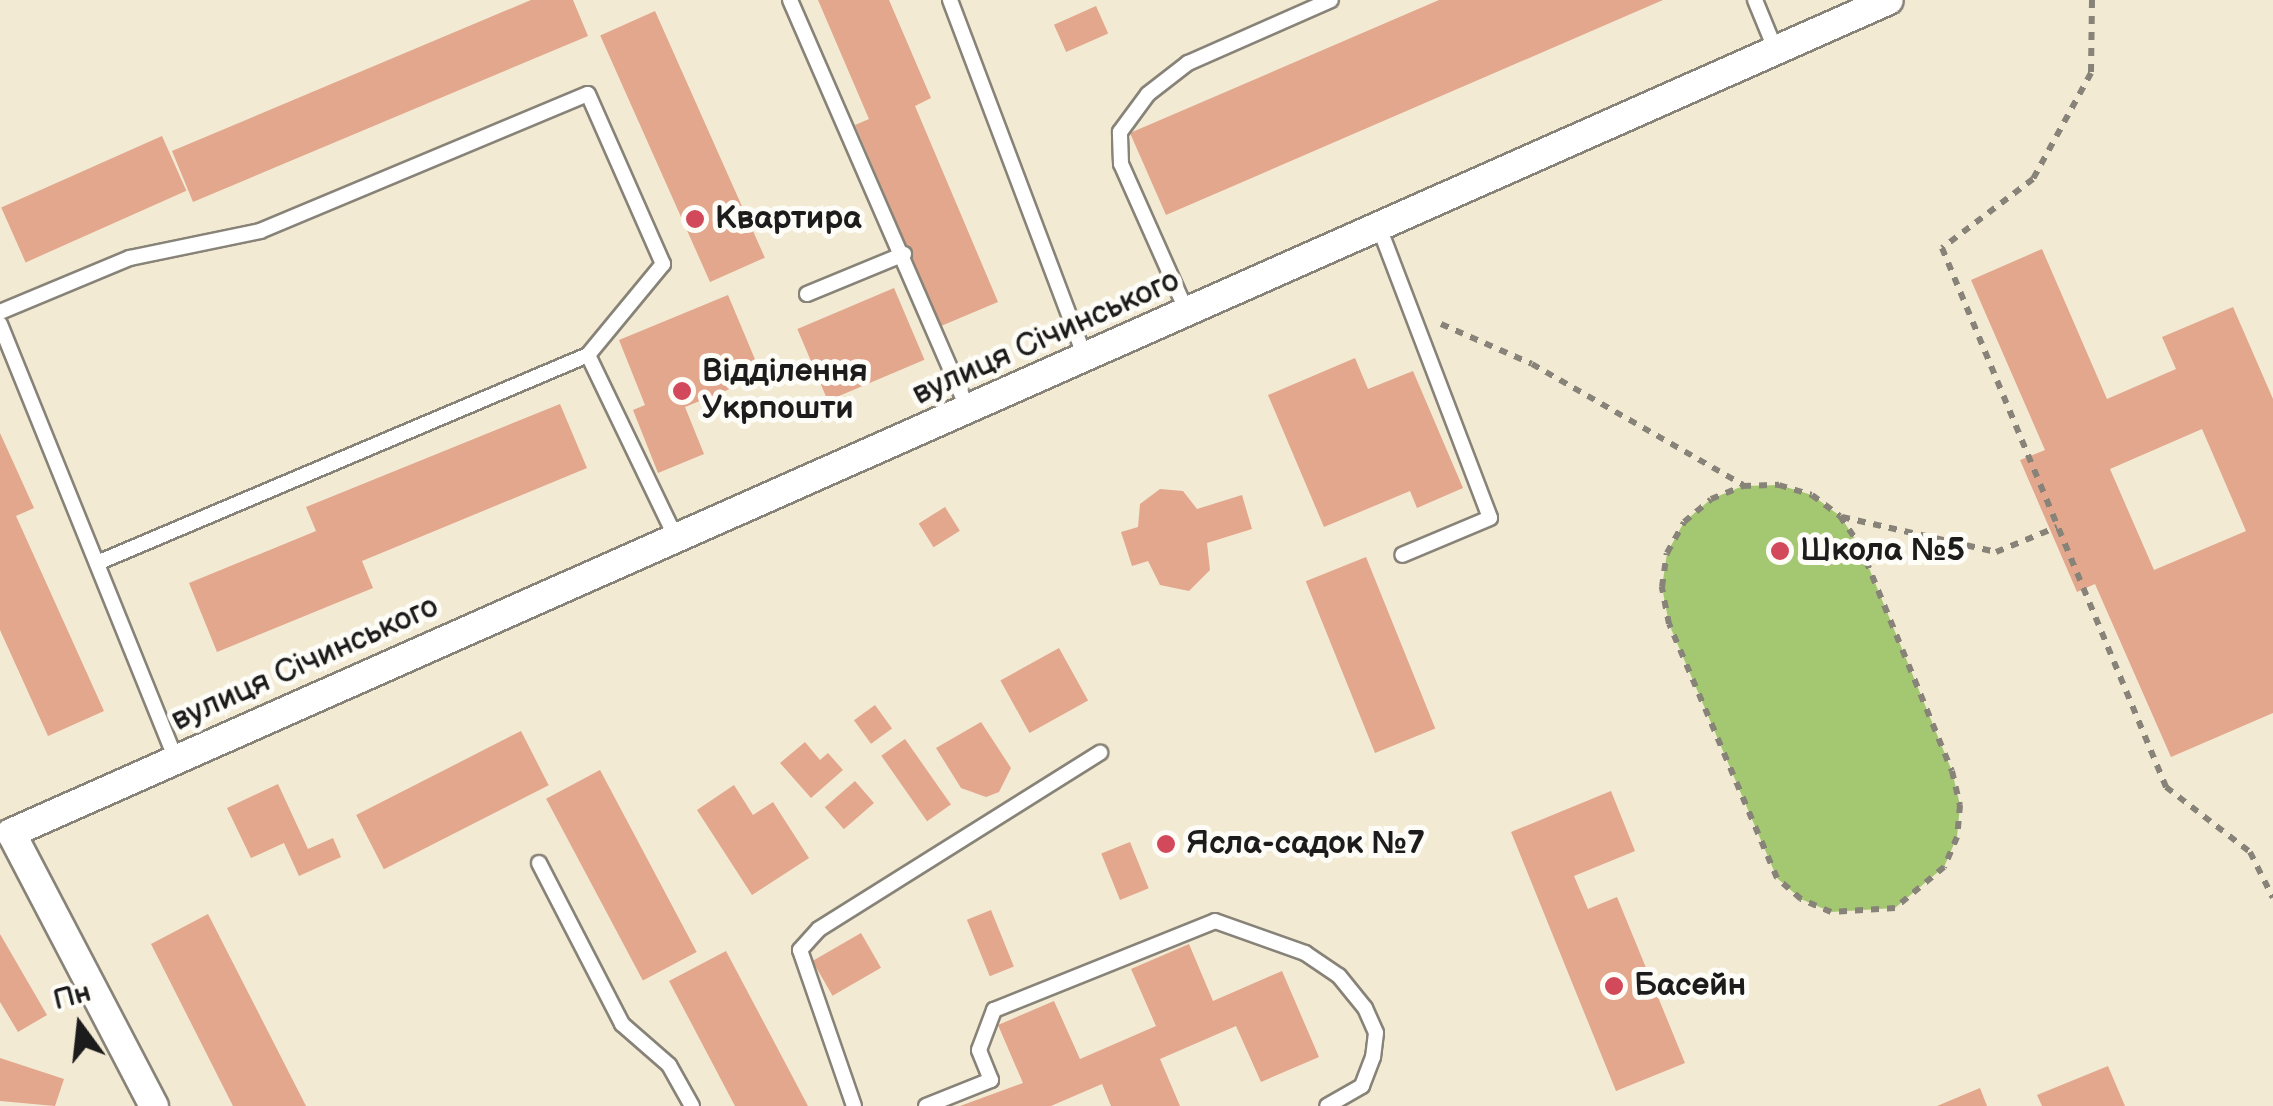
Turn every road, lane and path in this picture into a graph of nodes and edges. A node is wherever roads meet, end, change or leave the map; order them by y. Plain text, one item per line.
1 (790, 0) edge
2 (950, 0) edge
3 (1331, 0) edge
4 (1755, 0) edge
5 (1889, 0) edge
6 (2092, 0) edge
7 (1776, 50) junction
8 (1379, 227) junction
9 (904, 254) junction
10 (807, 294) dead end
11 (0, 312) edge
12 (1412, 312) junction
13 (1188, 313) junction
14 (0, 324) edge
15 (588, 355) junction
16 (1086, 360) junction
17 (969, 411) junction
18 (1744, 486) junction
19 (1840, 516) junction
20 (2058, 527) junction
21 (677, 540) junction
22 (1402, 554) dead end
23 (97, 563) junction
24 (1100, 753) dead end
25 (175, 758) junction
26 (539, 863) dead end
27 (2273, 898) edge
28 (154, 1106) edge
29 (692, 1106) edge
30 (854, 1106) edge
31 (926, 1106) edge
32 (1327, 1106) edge

1 - 9 lane
2 - 16 lane
3 - 13 lane
4 - 7 lane
5 - 7 street, вулиця Січинського
6 - 20 path
7 - 8 street, вулиця Січинського
8 - 12 lane
8 - 13 street, вулиця Січинського
9 - 10 lane
9 - 17 lane
11 - 15 lane
12 - 18 path
12 - 22 lane
13 - 16 street, вулиця Січинського
14 - 23 lane
15 - 21 lane
15 - 23 lane
16 - 17 street, вулиця Січинського
17 - 21 street, вулиця Січинського
18 - 19 path
18 - 19 path
19 - 20 path
20 - 27 path
21 - 25 street, вулиця Січинського
23 - 25 lane
24 - 30 lane
25 - 28 street, вулиця Січинського
26 - 29 lane
31 - 32 lane

